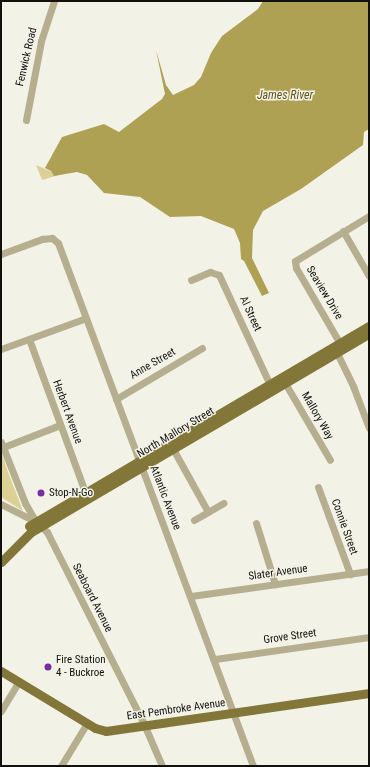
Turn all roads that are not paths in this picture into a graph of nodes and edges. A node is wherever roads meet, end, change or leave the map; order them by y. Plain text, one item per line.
1 (54, 1) edge
2 (26, 120) dead end
3 (369, 216) edge
4 (343, 231) junction
5 (1, 254) edge
6 (369, 276) edge
7 (191, 280) dead end
8 (86, 318) junction
9 (369, 326) edge
10 (369, 334) edge
11 (29, 339) junction
12 (202, 348) dead end
13 (340, 348) junction
14 (1, 349) edge
15 (284, 383) junction
16 (272, 387) junction
17 (116, 398) junction
18 (60, 425) junction
19 (369, 428) edge
20 (2, 446) edge
21 (173, 449) junction
22 (330, 460) dead end
23 (140, 464) junction
24 (318, 487) dead end
25 (85, 492) junction
26 (224, 503) dead end
27 (1, 504) edge
28 (208, 512) junction
29 (194, 520) dead end
30 (256, 523) dead end
31 (39, 524) junction
32 (1, 553) edge
33 (1, 562) edge
34 (369, 571) edge
35 (350, 574) junction
36 (275, 584) junction
37 (191, 596) junction
38 (369, 637) edge
39 (215, 659) junction
40 (1, 670) edge
41 (19, 681) junction
42 (369, 693) edge
43 (1, 711) edge
44 (234, 713) junction
45 (87, 723) junction
46 (145, 726) junction
47 (61, 766) edge
48 (162, 766) edge
49 (253, 766) edge

1 - 2 street, Fenwick Road
3 - 4 street, Seaview Drive
4 - 6 street
4 - 13 street, Seaview Drive
5 - 8 street, Atlantic Avenue
7 - 16 street, Al Street
8 - 11 street
8 - 17 street, Atlantic Avenue
9 - 13 main road, North Mallory Street
10 - 13 main road, North Mallory Street
11 - 14 street
11 - 18 street, Herbert Avenue
12 - 17 street, Anne Street
13 - 15 main road, North Mallory Street
13 - 16 main road, North Mallory Street
13 - 19 street
15 - 16 main road, North Mallory Street
15 - 22 street, Mallory Way
16 - 21 main road, North Mallory Street
16 - 23 main road, North Mallory Street
17 - 23 street, Atlantic Avenue
18 - 20 street
18 - 25 street, Herbert Avenue
20 - 31 street, Seaboard Avenue
21 - 23 main road, North Mallory Street
21 - 28 street
23 - 25 main road, North Mallory Street
23 - 31 main road, North Mallory Street
23 - 37 street, Atlantic Avenue
24 - 35 street, Connie Street
25 - 31 main road, North Mallory Street
26 - 28 street
27 - 31 street
28 - 29 street
30 - 36 street
31 - 32 main road, North Mallory Street
31 - 33 main road, North Mallory Street
31 - 46 street, Seaboard Avenue
34 - 35 street, Slater Avenue
35 - 36 street, Slater Avenue
36 - 37 street, Slater Avenue
37 - 39 street, Atlantic Avenue
38 - 39 street, Grove Street
39 - 44 street, Atlantic Avenue
40 - 41 main road, East Pembroke Avenue
41 - 43 street
41 - 45 main road, East Pembroke Avenue
42 - 44 main road, East Pembroke Avenue
44 - 46 main road, East Pembroke Avenue
44 - 49 street, Atlantic Avenue
45 - 46 main road, East Pembroke Avenue
45 - 47 street
46 - 48 street, Seaboard Avenue

